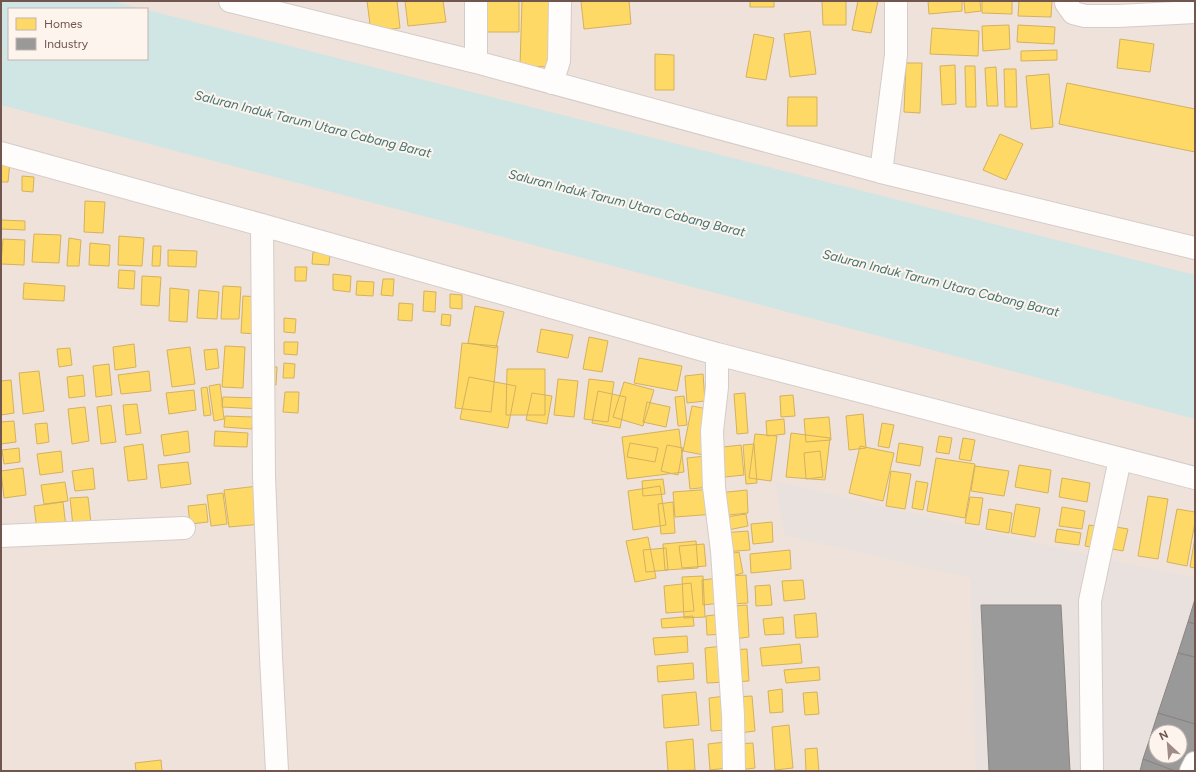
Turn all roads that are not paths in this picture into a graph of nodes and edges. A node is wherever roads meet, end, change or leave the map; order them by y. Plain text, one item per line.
1 (230, 1) edge
2 (476, 1) edge
3 (560, 1) edge
4 (896, 1) edge
5 (1066, 1) edge
6 (1195, 12) edge
7 (476, 62) junction
8 (552, 83) junction
9 (1, 153) edge
10 (881, 172) junction
11 (262, 225) junction
12 (1195, 246) edge
13 (717, 354) junction
14 (1120, 459) junction
15 (1195, 478) edge
16 (184, 528) dead end
17 (1, 536) edge
18 (1195, 763) edge
19 (277, 771) edge
20 (734, 771) edge
21 (1092, 771) edge
22 (1191, 771) edge

1 - 7 street
2 - 7 street
3 - 8 street
4 - 10 street
5 - 6 street
7 - 8 street
8 - 10 street
9 - 11 street
10 - 12 street
11 - 13 street
11 - 19 street
13 - 14 street
13 - 20 street
14 - 15 street
14 - 21 street
16 - 17 street
18 - 22 street

